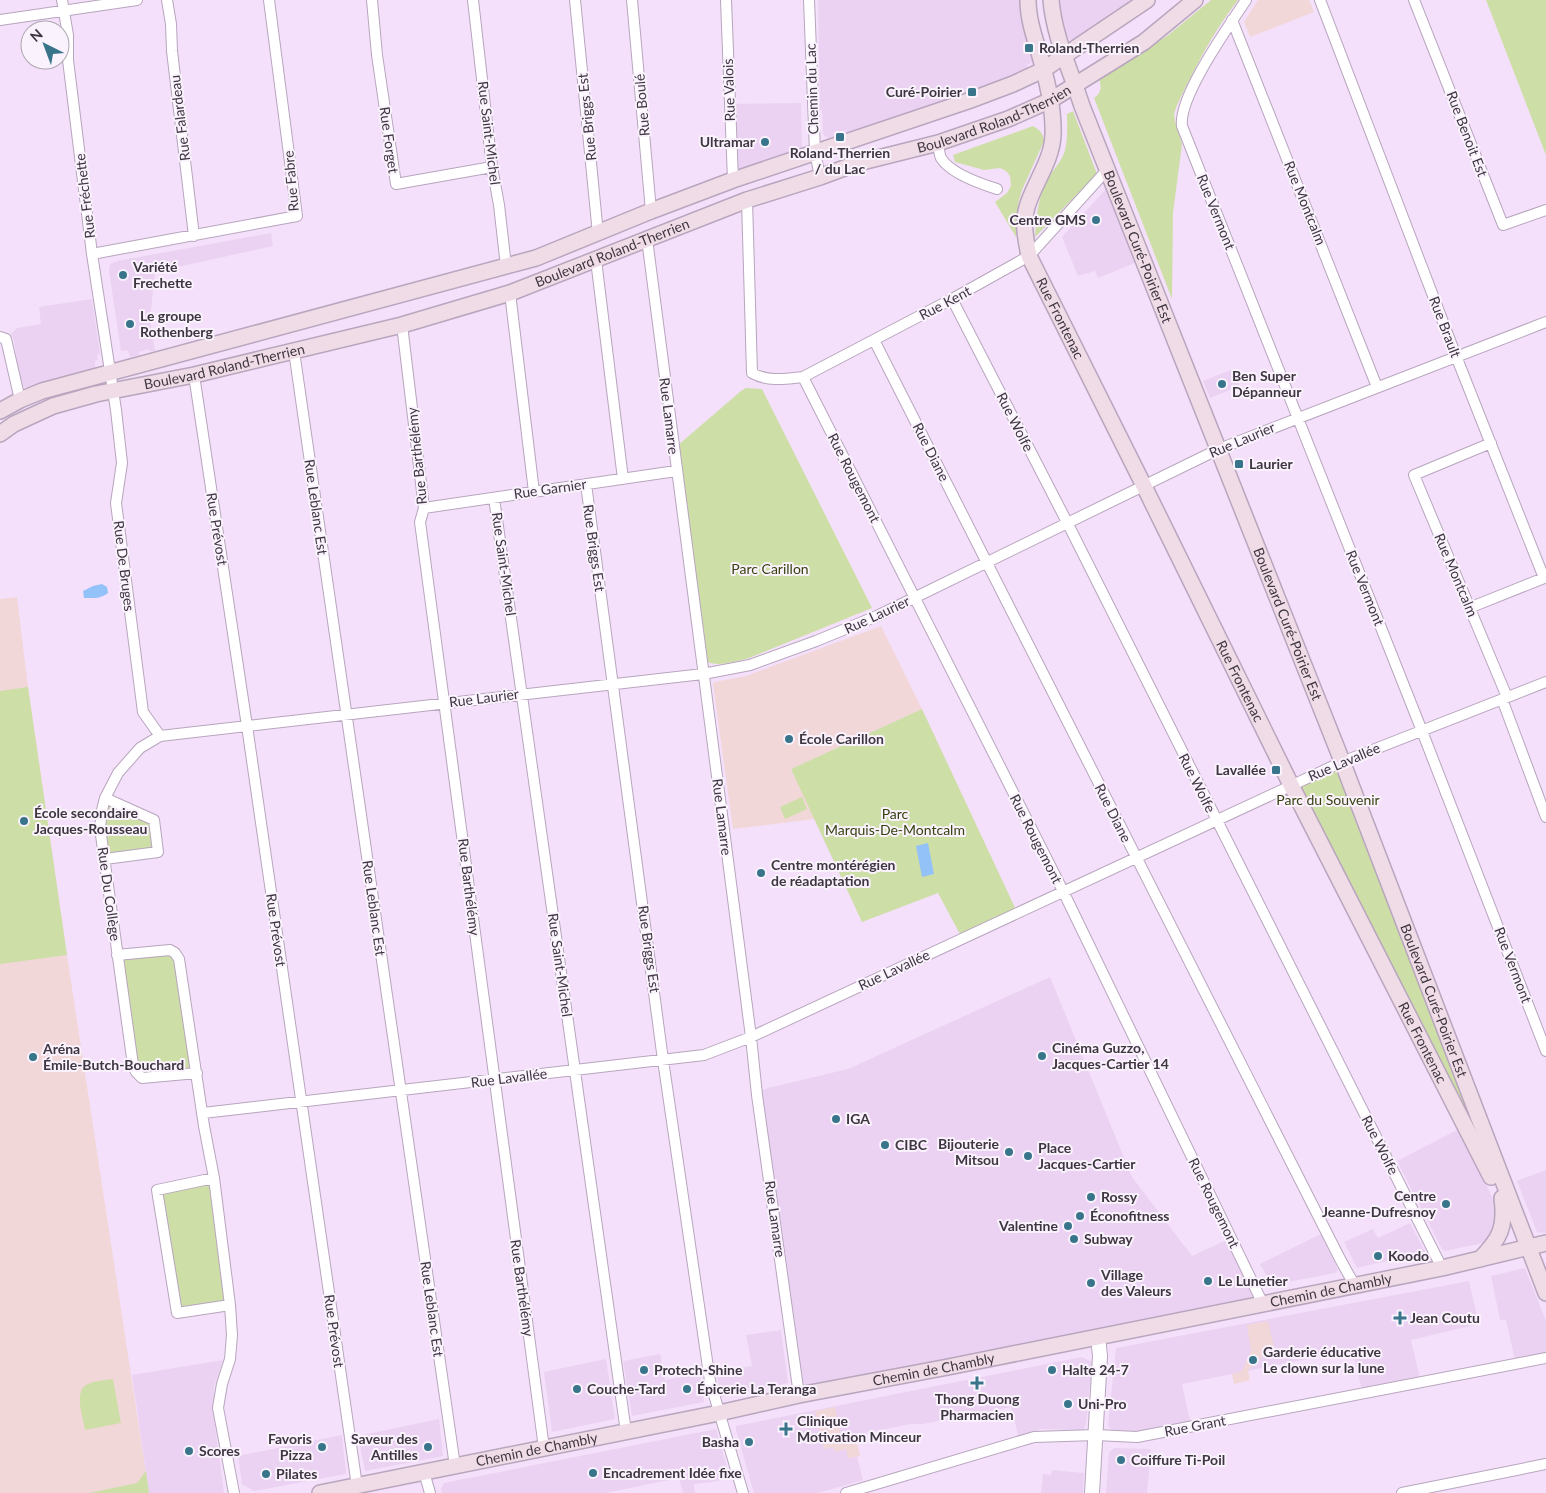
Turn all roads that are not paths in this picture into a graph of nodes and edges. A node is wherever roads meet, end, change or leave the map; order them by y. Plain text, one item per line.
1 (137, 0) edge
2 (167, 0) edge
3 (269, 0) edge
4 (372, 0) edge
5 (473, 0) edge
6 (575, 0) edge
7 (632, 0) edge
8 (726, 0) edge
9 (809, 0) edge
10 (1028, 0) edge
11 (1051, 0) edge
12 (1147, 0) edge
13 (1195, 0) edge
14 (1246, 0) edge
15 (1320, 0) edge
16 (1414, 0) edge
17 (63, 5) edge
18 (0, 20) edge
19 (1232, 20) junction
20 (1064, 55) junction
21 (1043, 70) junction
22 (1075, 86) junction
23 (1051, 100) junction
24 (938, 143) junction
25 (815, 152) junction
26 (492, 167) junction
27 (1107, 170) junction
28 (820, 177) junction
29 (733, 180) junction
30 (997, 189) dead end
31 (747, 200) junction
32 (1546, 210) edge
33 (651, 211) junction
34 (598, 234) junction
35 (194, 236) junction
36 (647, 239) junction
37 (92, 254) junction
38 (1029, 256) junction
39 (596, 260) junction
40 (506, 266) junction
41 (510, 293) junction
42 (952, 299) junction
43 (1546, 322) edge
44 (402, 325) junction
45 (0, 336) edge
46 (874, 340) junction
47 (294, 351) junction
48 (1456, 356) junction
49 (110, 372) junction
50 (194, 375) junction
51 (803, 377) junction
52 (1377, 386) junction
53 (114, 391) junction
54 (20, 400) junction
55 (0, 411) edge
56 (1298, 418) junction
57 (0, 434) edge
58 (1490, 443) junction
59 (1218, 449) junction
60 (676, 471) junction
61 (623, 479) junction
62 (586, 484) junction
63 (1144, 486) junction
64 (534, 492) junction
65 (494, 498) junction
66 (424, 508) junction
67 (1067, 522) junction
68 (987, 562) junction
69 (914, 598) junction
70 (1469, 608) junction
71 (703, 674) junction
72 (1546, 682) edge
73 (613, 683) junction
74 (522, 694) junction
75 (1505, 698) junction
76 (445, 703) junction
77 (346, 714) junction
78 (247, 726) junction
79 (1422, 730) junction
80 (160, 736) junction
81 (1342, 762) junction
82 (1291, 785) junction
83 (105, 798) junction
84 (1546, 817) edge
85 (1216, 820) junction
86 (1136, 858) junction
87 (105, 859) junction
88 (1063, 892) junction
89 (117, 955) junction
90 (750, 1037) junction
91 (1546, 1051) edge
92 (664, 1060) junction
93 (575, 1070) junction
94 (197, 1073) junction
95 (494, 1080) junction
96 (400, 1090) junction
97 (301, 1102) junction
98 (203, 1113) junction
99 (214, 1178) junction
100 (1502, 1198) junction
101 (1546, 1244) edge
102 (1527, 1247) junction
103 (1480, 1259) junction
104 (1442, 1268) junction
105 (1356, 1286) junction
106 (1546, 1293) edge
107 (1263, 1304) junction
108 (230, 1305) junction
109 (1098, 1337) junction
110 (1546, 1358) edge
111 (799, 1395) junction
112 (719, 1413) junction
113 (626, 1432) junction
114 (1096, 1435) junction
115 (544, 1448) junction
116 (1546, 1464) edge
117 (455, 1466) junction
118 (424, 1472) junction
119 (357, 1486) junction
120 (234, 1493) edge
121 (320, 1493) edge
122 (430, 1493) edge
123 (743, 1493) edge
124 (846, 1493) edge
125 (1092, 1493) edge
126 (1402, 1493) edge

1 - 17 street
2 - 35 street, Rue Falardeau
3 - 35 street, Rue Fabre
4 - 26 street, Rue Forget
5 - 26 street, Rue Saint-Michel
6 - 34 street, Rue Briggs Est
7 - 33 street, Rue Boulé
8 - 29 street, Rue Valois
9 - 25 street, Chemin du Lac
10 - 21 main road
11 - 20 main road, Boulevard Curé-Poirier Est
12 - 20 main road, Boulevard Roland-Therrien
13 - 22 main road, Boulevard Roland-Therrien
14 - 19 street
15 - 48 street, Rue Brault
16 - 32 street, Rue Benoit Est
17 - 18 street
17 - 37 street, Rue Fréchette
19 - 52 street, Rue Montcalm
19 - 56 street, Rue Vermont
20 - 21 main road, Boulevard Roland-Therrien
20 - 22 main road, Boulevard Curé-Poirier Est
21 - 23 main road
21 - 25 main road, Boulevard Roland-Therrien
22 - 23 main road, Boulevard Roland-Therrien
22 - 27 main road, Boulevard Curé-Poirier Est
23 - 24 main road, Boulevard Roland-Therrien
23 - 38 main road, Rue Frontenac
24 - 28 main road, Boulevard Roland-Therrien
24 - 30 street
25 - 28 street, Chemin du Lac
25 - 29 main road, Boulevard Roland-Therrien
26 - 40 street, Rue Saint-Michel
27 - 38 street, Rue Kent
27 - 59 main road, Boulevard Curé-Poirier Est
28 - 31 main road, Boulevard Roland-Therrien
29 - 33 main road, Boulevard Roland-Therrien
31 - 36 main road, Boulevard Roland-Therrien
31 - 51 street, Rue Kent
33 - 34 main road, Boulevard Roland-Therrien
34 - 40 main road, Boulevard Roland-Therrien
35 - 37 street, Rue Fabre
36 - 39 main road, Boulevard Roland-Therrien
36 - 60 street, Rue Lamarre
37 - 49 street, Rue Fréchette
38 - 42 street, Rue Kent
38 - 63 main road, Rue Frontenac
39 - 41 main road, Boulevard Roland-Therrien
39 - 61 street
40 - 49 main road, Boulevard Roland-Therrien
41 - 44 main road, Boulevard Roland-Therrien
41 - 64 street
42 - 46 street, Rue Kent
42 - 67 street, Rue Wolfe
43 - 48 street, Rue Laurier
44 - 47 main road, Boulevard Roland-Therrien
44 - 66 street, Rue Barthélémy
45 - 54 street
46 - 51 street, Rue Kent
46 - 68 street, Rue Diane
47 - 50 main road, Boulevard Roland-Therrien
47 - 77 street, Rue Leblanc Est
48 - 52 street, Rue Laurier
48 - 58 street, Rue Brault
49 - 53 street, Rue Fréchette
49 - 54 main road, Boulevard Roland-Therrien
50 - 53 main road, Boulevard Roland-Therrien
50 - 78 street, Rue Prévost
51 - 69 street, Rue Rougemont
52 - 56 street, Rue Laurier
53 - 57 main road, Boulevard Roland-Therrien
53 - 80 street, Rue De Bruges
54 - 55 main road, Boulevard Roland-Therrien
56 - 59 street, Rue Laurier
56 - 79 street, Rue Vermont
58 - 70 street, Rue Brault
58 - 70 street, Rue Montcalm
59 - 63 street, Rue Laurier
59 - 81 main road, Boulevard Curé-Poirier Est
60 - 61 street, Rue Garnier
60 - 71 street, Rue Lamarre
61 - 62 street, Rue Garnier
62 - 64 street, Rue Garnier
62 - 73 street, Rue Briggs Est
63 - 67 street, Rue Laurier
63 - 82 main road, Rue Frontenac
64 - 65 street, Rue Garnier
65 - 66 street, Rue Garnier
65 - 74 street, Rue Saint-Michel
66 - 76 street, Rue Barthélémy
67 - 68 street, Rue Laurier
67 - 85 street, Rue Wolfe
68 - 69 street, Rue Laurier
68 - 86 street, Rue Diane
69 - 71 street, Rue Laurier
69 - 88 street, Rue Rougemont
70 - 75 street, Rue Montcalm
71 - 73 street, Rue Laurier
71 - 90 street, Rue Lamarre
72 - 75 street, Rue Lavallée
73 - 74 street, Rue Laurier
73 - 92 street, Rue Briggs Est
74 - 76 street, Rue Laurier
74 - 93 street, Rue Saint-Michel
75 - 79 street, Rue Lavallée
75 - 84 street, Rue Montcalm
76 - 77 street, Rue Laurier
76 - 95 street, Rue Barthélémy
77 - 78 street, Rue Laurier
77 - 96 street, Rue Leblanc Est
78 - 80 street, Rue Laurier
78 - 97 street, Rue Prévost
79 - 81 street, Rue Lavallée
79 - 91 street, Rue Vermont
80 - 83 street, Rue Du Collège
81 - 82 street, Rue Lavallée
81 - 102 main road, Boulevard Curé-Poirier Est
82 - 85 street, Rue Lavallée
82 - 100 main road, Rue Frontenac
83 - 87 street, Rue Du Collège
83 - 87 street
85 - 86 street, Rue Lavallée
85 - 104 street, Rue Wolfe
86 - 88 street, Rue Lavallée
86 - 105 street, Rue Diane
87 - 89 street, Rue Du Collège
88 - 90 street, Rue Lavallée
88 - 107 street, Rue Rougemont
89 - 94 street, Rue Du Collège
89 - 94 street, Rue Du Collège
90 - 92 street, Rue Lavallée
90 - 111 street, Rue Lamarre
92 - 93 street, Rue Lavallée
92 - 112 street, Rue Briggs Est
93 - 95 street, Rue Lavallée
93 - 113 street, Rue Saint-Michel
94 - 98 street, Rue Du Collège
95 - 96 street, Rue Lavallée
95 - 115 street, Rue Barthélémy
96 - 97 street, Rue Lavallée
96 - 117 street, Rue Leblanc Est
97 - 98 street, Rue Lavallée
97 - 119 street, Rue Prévost
98 - 99 street, Rue Du Collège
99 - 108 street, Rue Du Collège
99 - 108 street
100 - 102 main road, Rue Frontenac
100 - 103 main road
101 - 102 main road, Chemin de Chambly
102 - 103 main road, Chemin de Chambly
102 - 106 main road
103 - 104 main road, Chemin de Chambly
104 - 105 main road, Chemin de Chambly
105 - 107 main road, Chemin de Chambly
107 - 109 main road, Chemin de Chambly
108 - 120 street, Rue Du Collège
109 - 111 main road, Chemin de Chambly
109 - 114 street
110 - 114 street, Rue Grant
111 - 112 main road, Chemin de Chambly
112 - 113 main road, Chemin de Chambly
112 - 123 street, Rue Briggs Est
113 - 115 main road, Chemin de Chambly
114 - 124 street, Rue Grant
114 - 125 street
115 - 117 main road, Chemin de Chambly
116 - 126 street
117 - 118 main road, Chemin de Chambly
118 - 119 main road, Chemin de Chambly
118 - 122 street
119 - 121 main road, Chemin de Chambly

